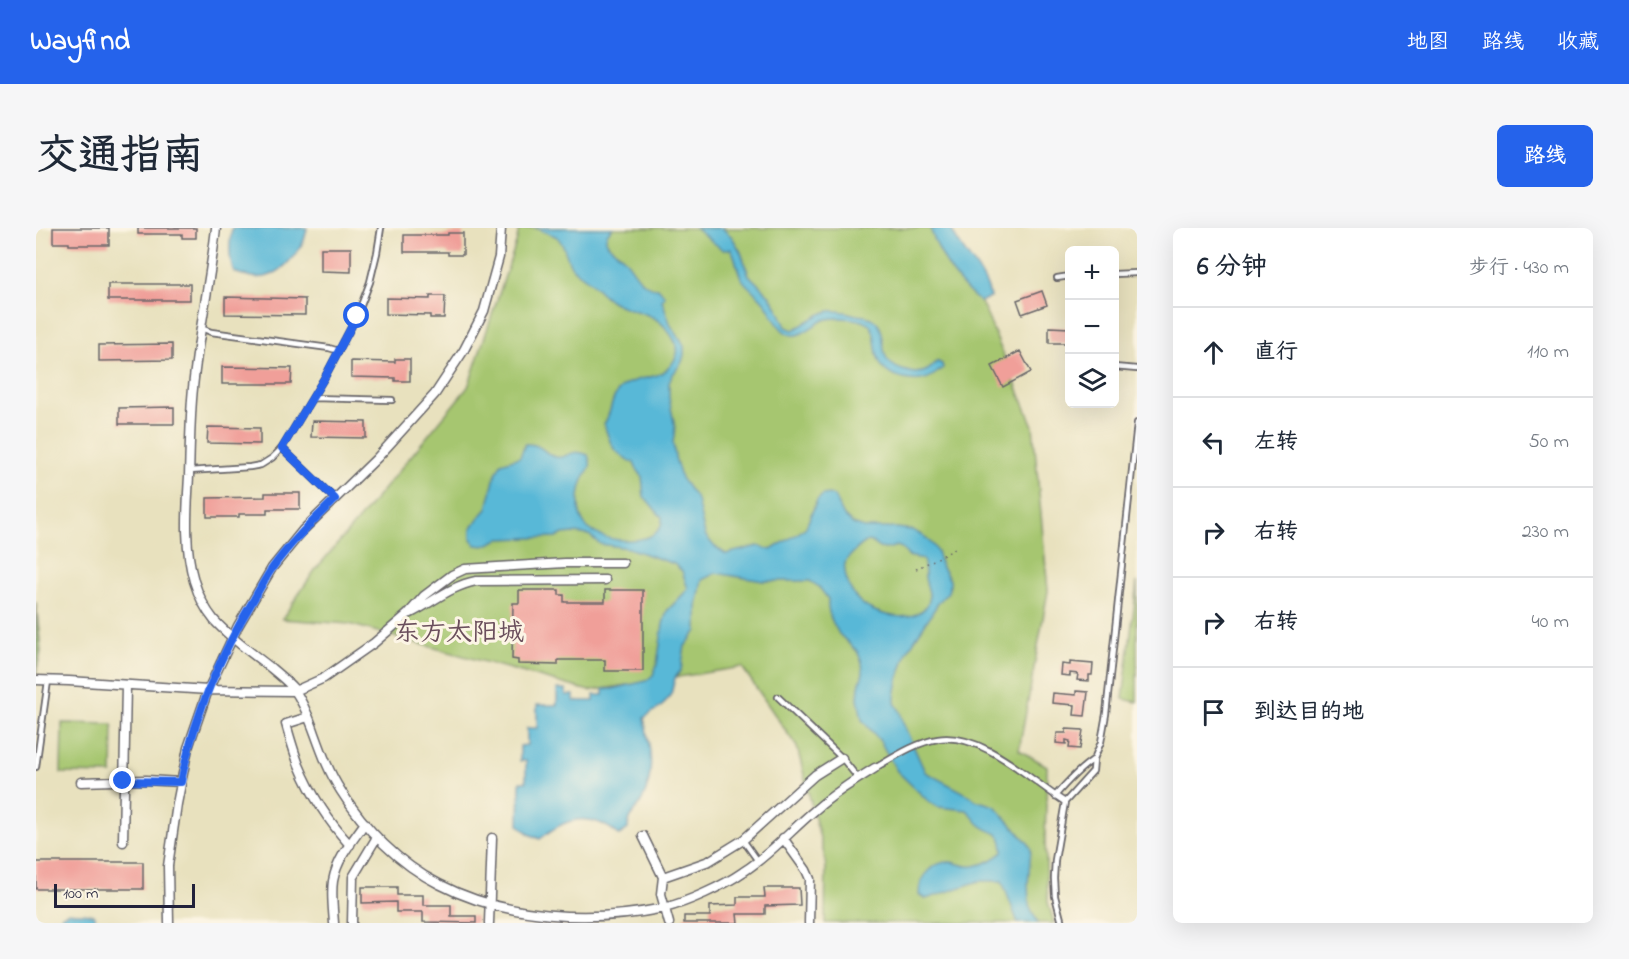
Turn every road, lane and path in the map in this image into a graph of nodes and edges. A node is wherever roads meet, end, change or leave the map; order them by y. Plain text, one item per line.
1 (216, 228) edge
2 (381, 228) edge
3 (501, 228) edge
4 (1137, 273) edge
5 (1119, 274) edge
6 (1065, 277) edge
7 (1057, 278) dead end
8 (201, 328) junction
9 (339, 351) junction
10 (1119, 367) edge
11 (1137, 369) edge
12 (313, 398) junction
13 (392, 400) dead end
14 (1137, 423) edge
15 (282, 448) junction
16 (189, 471) junction
17 (335, 499) junction
18 (955, 549) dead end
19 (622, 563) dead end
20 (916, 569) dead end
21 (605, 580) dead end
22 (408, 614) junction
23 (233, 637) junction
24 (36, 680) edge
25 (48, 681) junction
26 (126, 685) junction
27 (208, 690) junction
28 (295, 691) junction
29 (778, 697) dead end
30 (308, 717) junction
31 (842, 758) junction
32 (1094, 759) junction
33 (36, 767) edge
34 (875, 768) joint
35 (858, 778) junction
36 (123, 781) junction
37 (81, 782) dead end
38 (181, 782) junction
39 (1056, 796) junction
40 (1065, 802) junction
41 (365, 823) junction
42 (643, 836) dead end
43 (377, 837) junction
44 (492, 838) dead end
45 (783, 838) junction
46 (742, 840) junction
47 (123, 842) dead end
48 (350, 845) junction
49 (758, 861) junction
50 (663, 877) junction
51 (489, 905) junction
52 (665, 907) junction
53 (169, 923) edge
54 (334, 923) edge
55 (352, 923) edge
56 (489, 923) edge
57 (669, 923) edge
58 (809, 923) edge
59 (1062, 923) edge

1 - 8 street
2 - 9 lane
3 - 17 street
4 - 5 lane
6 - 7 lane
8 - 9 lane
8 - 16 street
9 - 12 lane
10 - 11 lane
12 - 13 lane
12 - 15 lane
14 - 32 lane
15 - 16 lane
15 - 17 lane
16 - 23 street
17 - 23 street
18 - 20 path
19 - 22 street
21 - 22 street
22 - 28 street
23 - 27 street
23 - 28 street
24 - 25 street
25 - 26 street
25 - 33 lane
26 - 27 street
26 - 36 street
27 - 28 street
27 - 38 street
28 - 30 street
29 - 31 lane
30 - 41 street
30 - 48 street
31 - 35 lane
31 - 46 street
32 - 39 lane
32 - 40 lane
34 - 35 street
34 - 39 lane
35 - 45 street
36 - 37 street
36 - 38 street
36 - 47 street
38 - 53 street
39 - 40 lane
40 - 59 lane
41 - 43 street
41 - 48 street
42 - 50 street
43 - 51 street
43 - 55 street
44 - 51 street
45 - 49 street
45 - 58 street
46 - 49 lane
46 - 50 street
48 - 54 street
49 - 52 street
50 - 52 street
51 - 52 street
51 - 56 street
52 - 57 street

